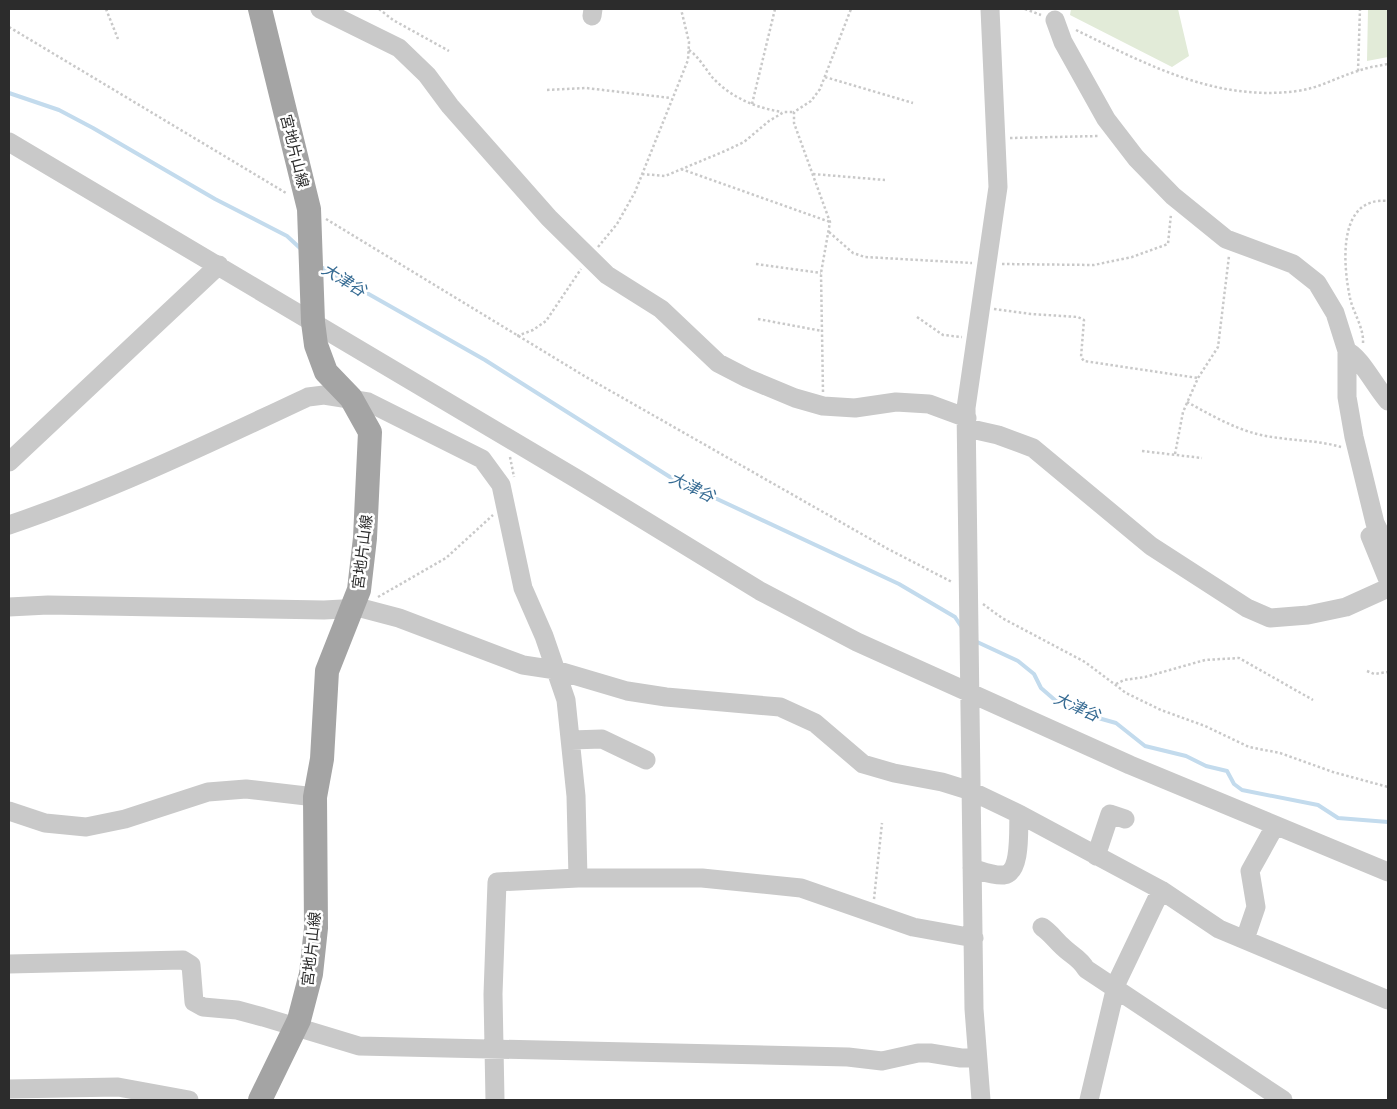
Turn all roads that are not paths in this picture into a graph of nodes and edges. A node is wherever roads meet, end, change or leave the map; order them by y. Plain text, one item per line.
1 (260, 9) edge
2 (320, 9) edge
3 (990, 9) edge
4 (1055, 20) road end
5 (9, 142) edge
6 (219, 265) junction
7 (313, 310) junction
8 (1349, 352) junction
9 (351, 398) junction
10 (1388, 401) edge
11 (967, 423) junction
12 (9, 462) edge
13 (1371, 508) junction
14 (9, 525) edge
15 (1388, 549) edge
16 (1388, 580) edge
17 (1388, 588) edge
18 (9, 607) edge
19 (357, 608) junction
20 (556, 670) junction
21 (970, 688) junction
22 (571, 740) junction
23 (646, 760) dead end
24 (970, 791) junction
25 (315, 797) junction
26 (9, 811) edge
27 (1019, 814) junction
28 (1125, 819) dead end
29 (1275, 826) junction
30 (1096, 856) junction
31 (972, 868) junction
32 (1388, 872) edge
33 (578, 878) junction
34 (1161, 890) junction
35 (1042, 928) dead end
36 (974, 938) junction
37 (1245, 939) junction
38 (9, 964) edge
39 (1116, 990) junction
40 (1388, 1000) edge
41 (296, 1026) junction
42 (495, 1051) junction
43 (976, 1058) junction
44 (9, 1092) edge
45 (189, 1100) edge
46 (260, 1100) edge
47 (495, 1100) edge
48 (981, 1100) edge
49 (1089, 1100) edge
50 (1283, 1100) edge

1 - 7 main road, 宮地片山線
2 - 11 street
3 - 11 street
4 - 8 street
5 - 6 street
6 - 7 street
6 - 12 street
7 - 9 main road, 宮地片山線
7 - 21 street
8 - 10 street
8 - 13 street
9 - 14 street
9 - 19 main road, 宮地片山線
9 - 20 street
11 - 17 street
11 - 21 street
13 - 15 street
13 - 16 street
18 - 19 street
19 - 20 street
19 - 25 main road, 宮地片山線
20 - 22 street
20 - 24 street
21 - 24 street
21 - 29 street
22 - 23 street
22 - 33 street
24 - 27 street
24 - 31 street
25 - 26 street
25 - 41 main road, 宮地片山線
27 - 30 street
27 - 31 street
28 - 30 street
29 - 32 street
29 - 37 street
30 - 34 street
31 - 36 street
33 - 36 street
33 - 42 street
34 - 37 street
34 - 39 street
35 - 39 street
36 - 43 street
37 - 40 street
38 - 41 street
39 - 49 street
39 - 50 street
41 - 42 street
41 - 46 main road, 宮地片山線
42 - 43 street
42 - 47 street
43 - 48 street
44 - 45 street

